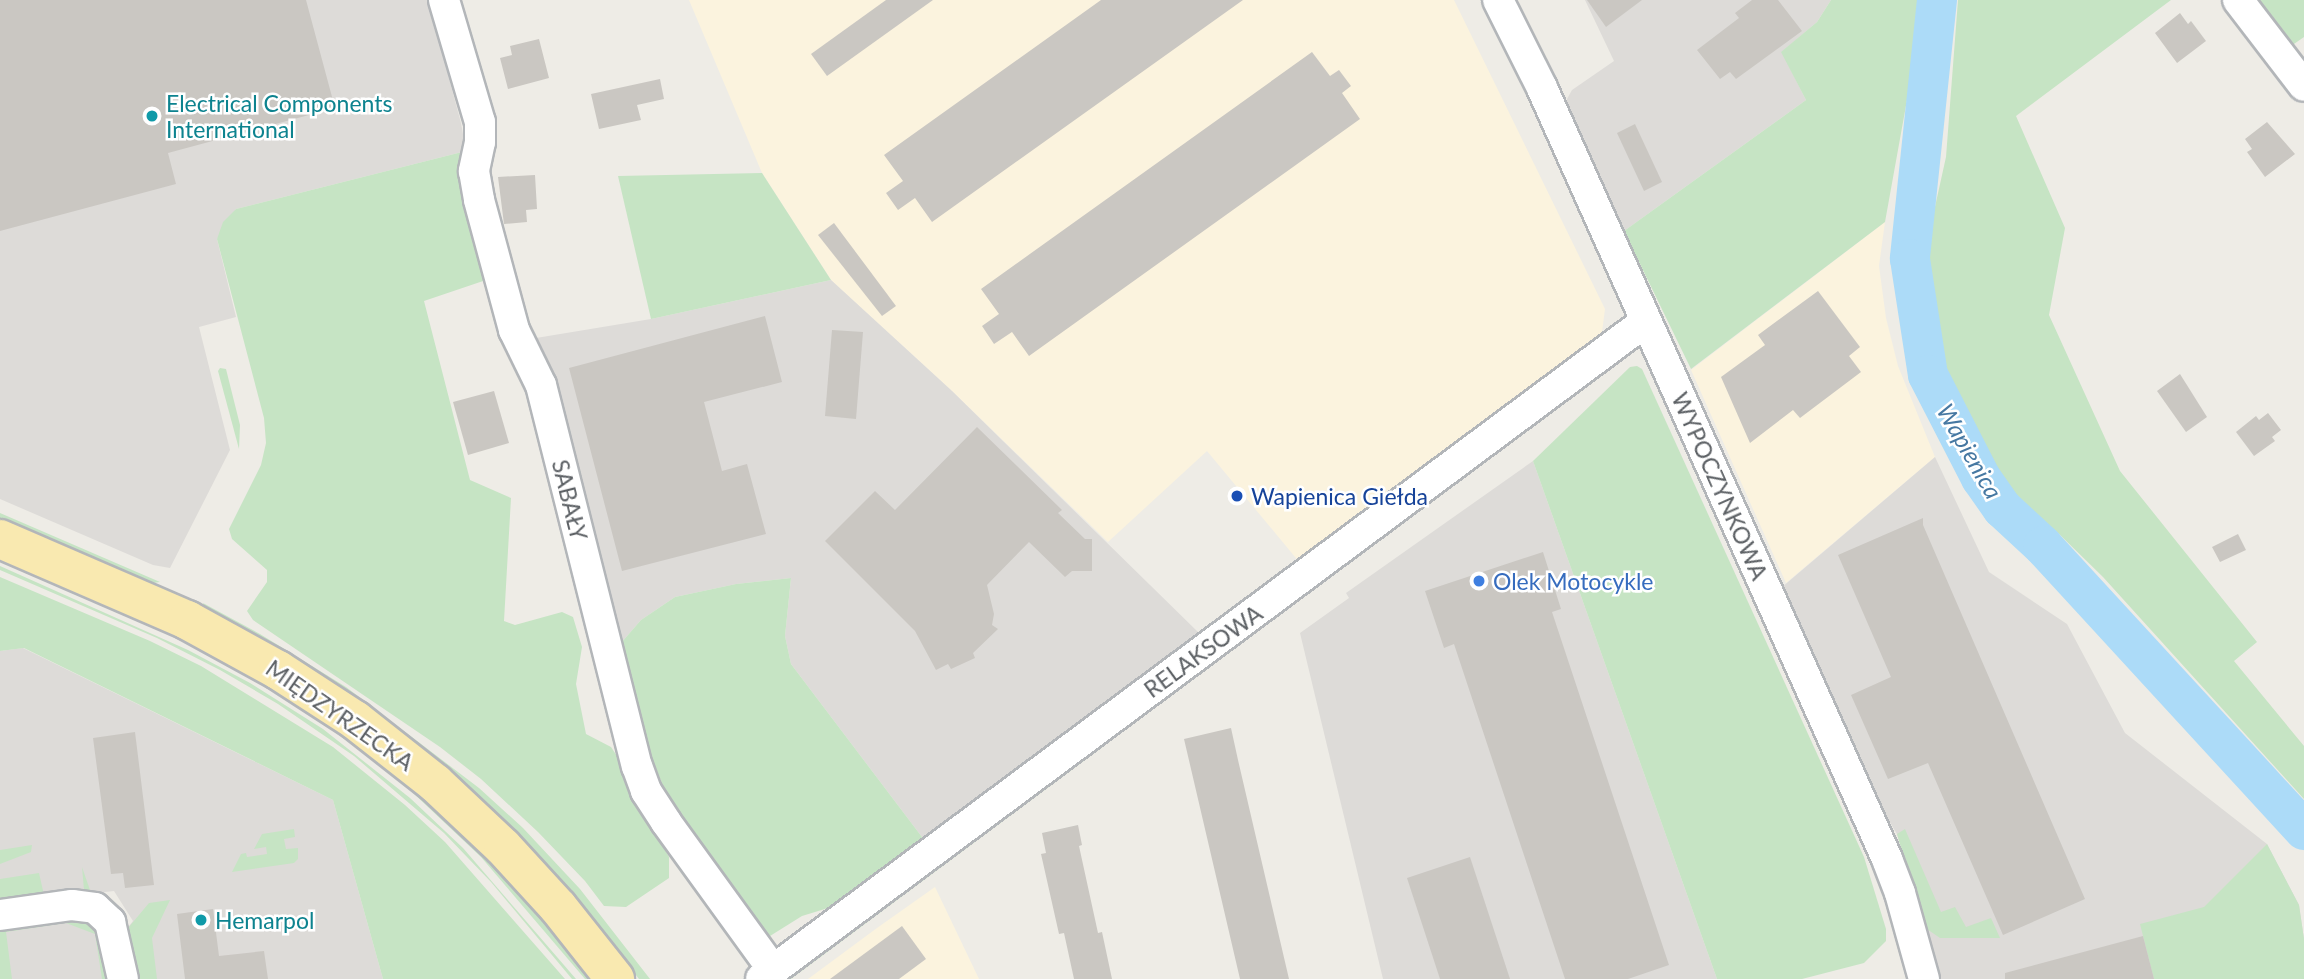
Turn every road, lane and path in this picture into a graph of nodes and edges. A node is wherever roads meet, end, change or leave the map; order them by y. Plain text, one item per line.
1 (444, 0) edge
2 (1499, 0) edge
3 (2238, 0) edge
4 (2304, 86) edge
5 (1645, 322) junction
6 (0, 538) edge
7 (0, 915) edge
8 (767, 974) edge
9 (123, 979) edge
10 (615, 979) edge
11 (1924, 979) edge

1 - 8 street, SABAŁY
2 - 5 street, WYPOCZYNKOWA
3 - 4 street
5 - 8 street, RELAKSOWA
5 - 11 street, WYPOCZYNKOWA
6 - 10 main road, MIĘDZYRZECKA
7 - 9 street

